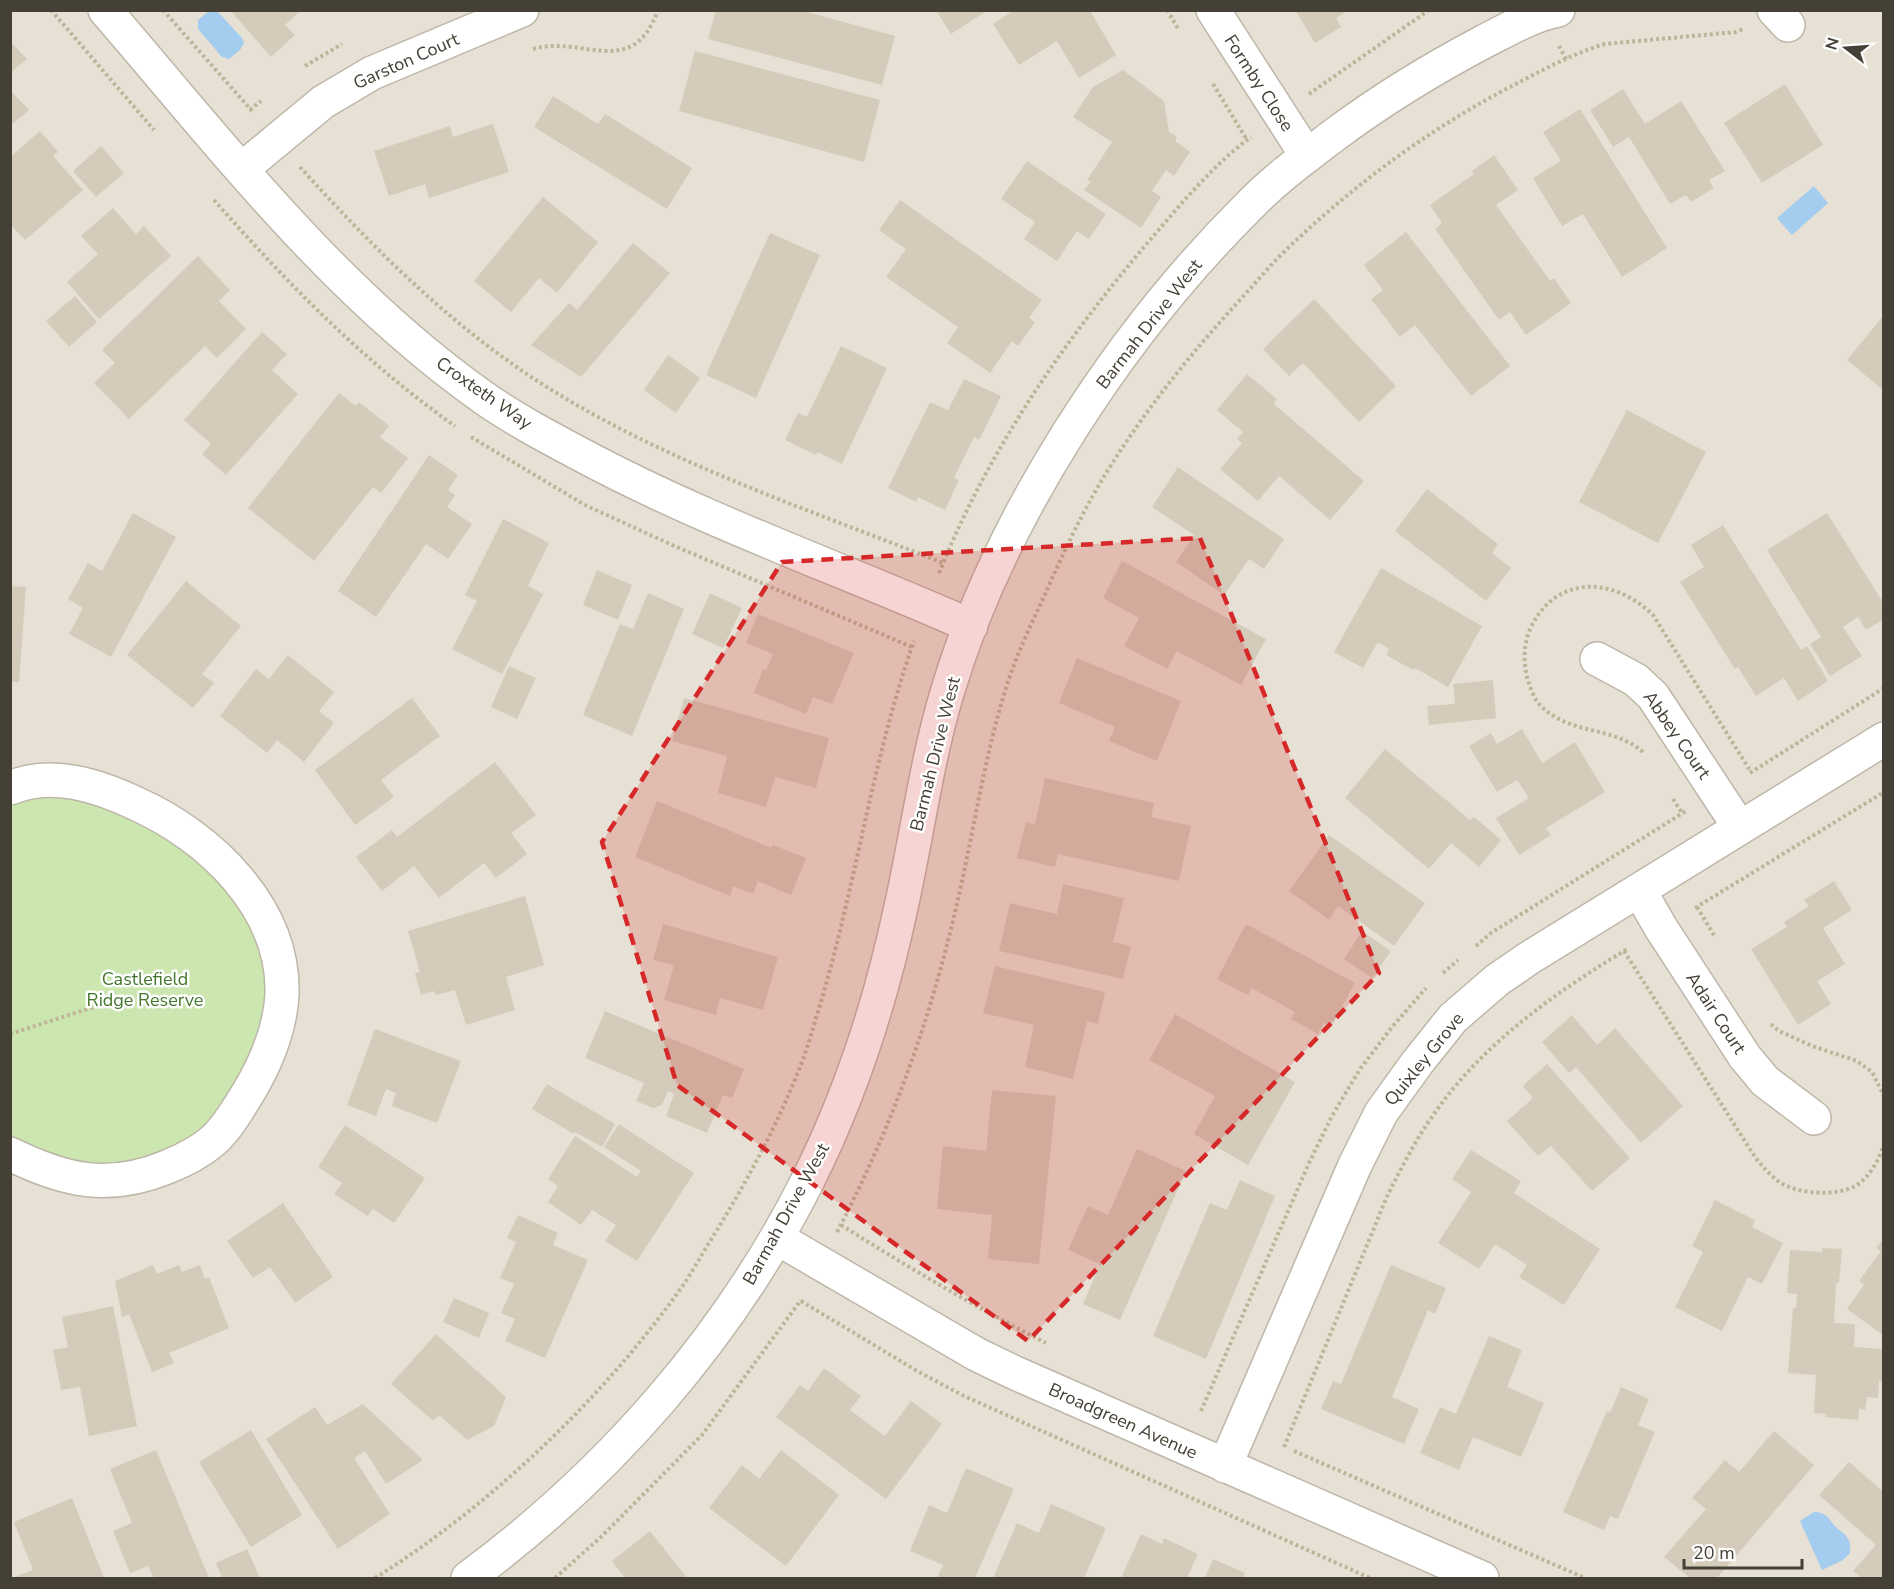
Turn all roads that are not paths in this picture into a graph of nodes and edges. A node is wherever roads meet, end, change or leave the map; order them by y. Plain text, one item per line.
1 (105, 10) edge
2 (522, 10) edge
3 (1213, 10) edge
4 (1558, 10) edge
5 (1307, 156) junction
6 (242, 169) junction
7 (970, 626) junction
8 (1597, 659) dead end
9 (1884, 739) edge
10 (10, 788) edge
11 (1740, 828) junction
12 (1639, 890) junction
13 (1814, 1118) dead end
14 (10, 1154) edge
15 (777, 1238) junction
16 (1225, 1466) junction
17 (471, 1578) edge
18 (1482, 1578) edge

1 - 6 street, Croxteth Way
2 - 6 street, Garston Court
3 - 5 street, Formby Close
4 - 5 street, Barmah Drive West
5 - 7 street, Barmah Drive West
6 - 7 street, Croxteth Way
7 - 15 street, Barmah Drive West
8 - 11 street, Abbey Court
9 - 11 street, Quixley Grove
10 - 14 street
11 - 12 street, Quixley Grove
12 - 13 street, Adair Court
12 - 16 street, Quixley Grove
15 - 16 street, Broadgreen Avenue
15 - 17 street, Barmah Drive West
16 - 18 street, Broadgreen Avenue

